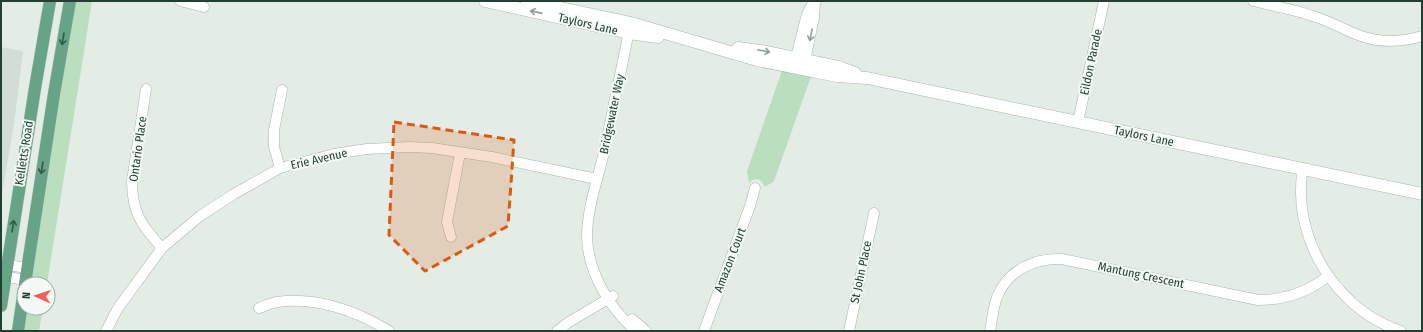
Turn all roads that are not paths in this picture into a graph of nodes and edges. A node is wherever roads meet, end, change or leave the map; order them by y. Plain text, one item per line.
1 (50, 1) edge
2 (70, 1) edge
3 (180, 1) edge
4 (486, 1) edge
5 (527, 1) edge
6 (814, 1) edge
7 (1104, 1) edge
8 (1253, 1) edge
9 (204, 6) dead end
10 (630, 28) junction
11 (1422, 36) edge
12 (800, 64) junction
13 (146, 89) dead end
14 (282, 90) dead end
15 (1078, 122) junction
16 (460, 153) junction
17 (280, 168) junction
18 (1302, 169) junction
19 (597, 179) junction
20 (755, 188) dead end
21 (1422, 194) edge
22 (874, 213) dead end
23 (451, 237) dead end
24 (162, 248) junction
25 (4, 264) edge
26 (27, 268) junction
27 (26, 276) edge
28 (1328, 276) junction
29 (3, 277) edge
30 (16, 282) edge
31 (611, 298) junction
32 (1, 306) edge
33 (259, 308) dead end
34 (20, 316) edge
35 (18, 331) edge
36 (106, 331) edge
37 (389, 331) edge
38 (557, 331) edge
39 (636, 331) edge
40 (646, 331) edge
41 (704, 331) edge
42 (849, 331) edge
43 (990, 331) edge
44 (1401, 331) edge

25 -> 1 main road, Kelletts Road
2 -> 26 main road, Kelletts Road
3 - 9 street
10 -> 4 main road, Taylors Lane
5 - 10 main road, Taylors Lane
6 - 12 street
7 - 15 street, Eildon Parade
8 - 11 street
10 - 12 main road, Taylors Lane
10 - 19 street, Bridgewater Way
12 - 15 main road, Taylors Lane
13 - 24 street, Ontario Place
14 - 17 street
15 - 18 main road, Taylors Lane
16 - 17 street, Erie Avenue
16 - 19 street, Erie Avenue
16 - 23 street
17 - 24 street, Erie Avenue
18 - 21 main road, Taylors Lane
18 - 28 street
19 - 31 street, Bridgewater Way
20 - 41 street, Amazon Court
22 - 42 street, St John Place
24 - 36 street, Erie Avenue
25 - 26 street
25 - 29 main road, Kelletts Road
26 - 27 main road, Kelletts Road
28 - 43 street, Mantung Crescent
28 - 44 street
29 - 30 street
29 - 32 main road, Kelletts Road
31 - 38 street
31 - 39 street, Bridgewater Way
31 - 40 street, Bridgewater Way
33 - 37 street
34 - 35 main road, Kelletts Road

